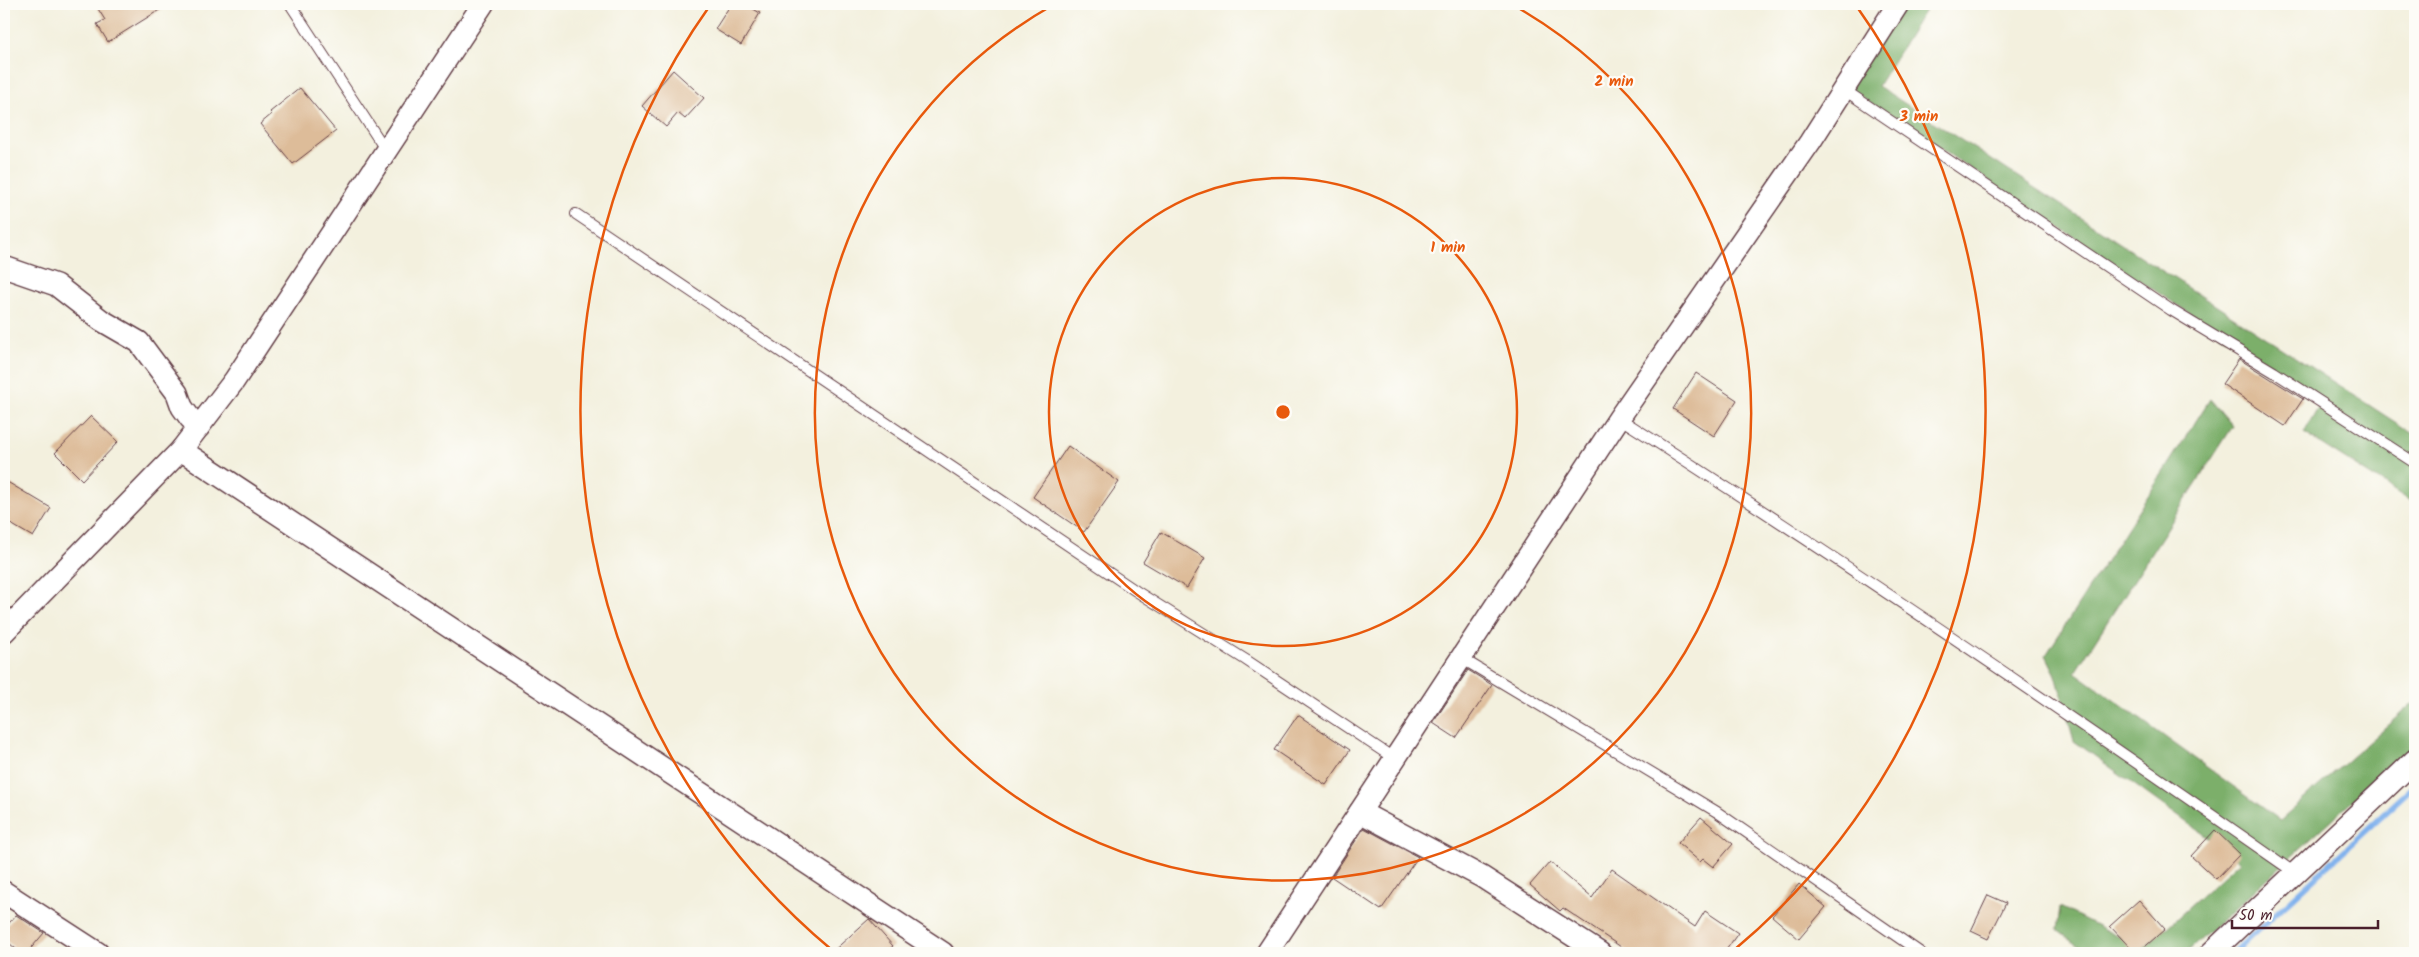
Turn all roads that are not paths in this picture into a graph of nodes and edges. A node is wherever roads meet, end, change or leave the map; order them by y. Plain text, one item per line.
1 (290, 4) edge
2 (483, 4) edge
3 (1898, 4) edge
4 (1843, 89) junction
5 (386, 149) junction
6 (576, 214) dead end
7 (4, 267) edge
8 (1619, 418) junction
9 (199, 427) junction
10 (181, 450) junction
11 (2415, 463) edge
12 (4, 632) edge
13 (1462, 658) junction
14 (1395, 759) junction
15 (2415, 760) edge
16 (1360, 812) junction
17 (2295, 873) junction
18 (4, 892) edge
19 (98, 953) edge
20 (943, 953) edge
21 (1266, 953) edge
22 (1600, 953) edge
23 (1921, 953) edge
24 (2211, 953) edge

1 - 5 lane
2 - 5 street
3 - 4 street
4 - 8 street
4 - 11 lane
5 - 9 street
6 - 14 lane
7 - 9 street
8 - 13 street
8 - 17 lane
9 - 10 street
10 - 12 street
10 - 20 street
13 - 14 street
13 - 23 lane
14 - 16 street
15 - 17 street
16 - 21 street
16 - 22 street
17 - 24 street
18 - 19 street

